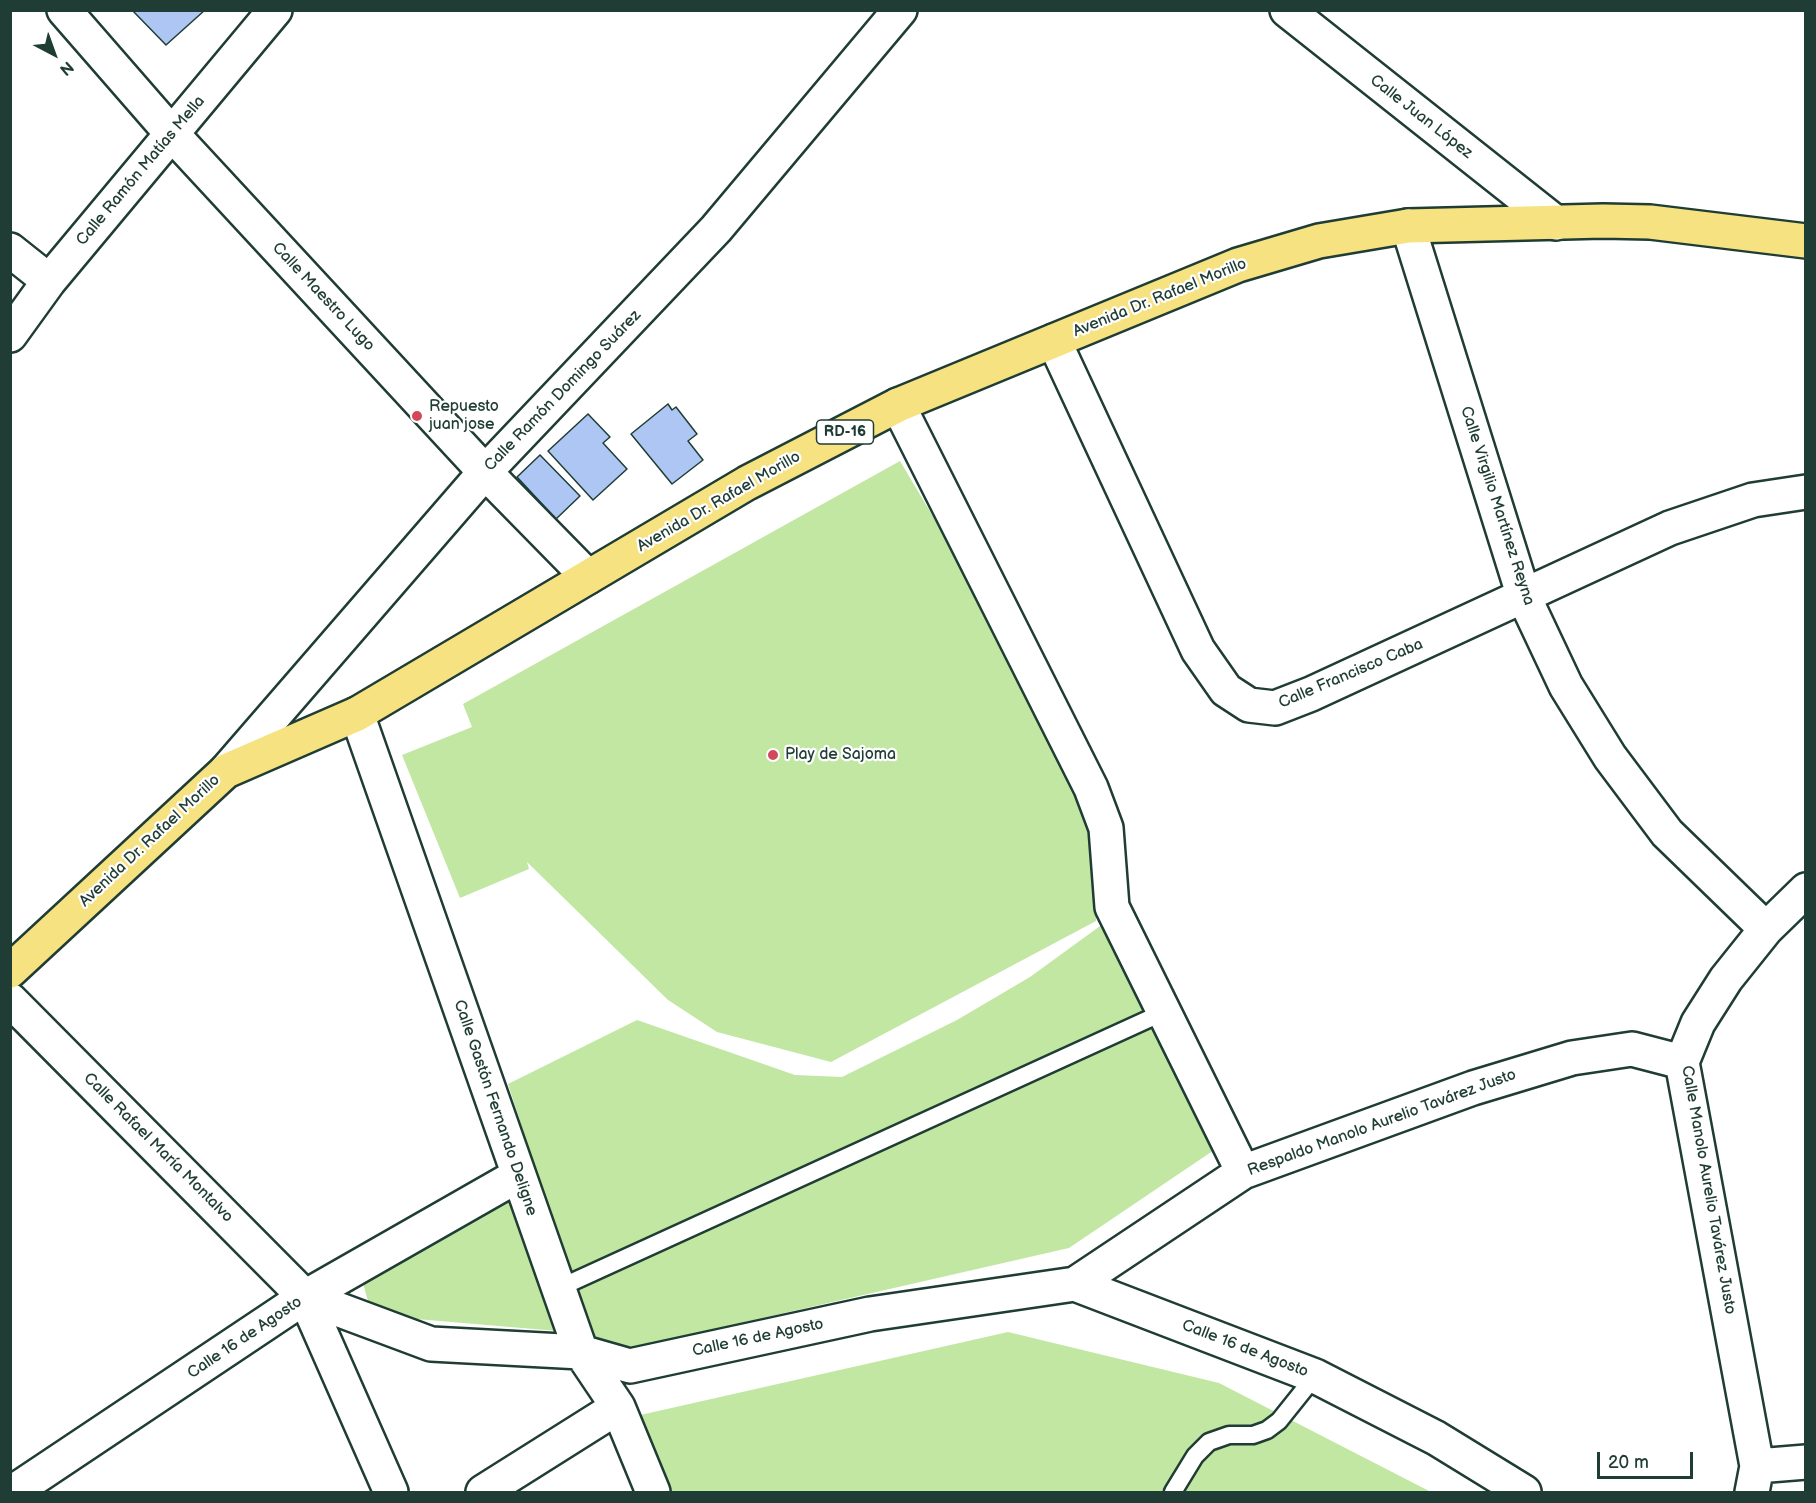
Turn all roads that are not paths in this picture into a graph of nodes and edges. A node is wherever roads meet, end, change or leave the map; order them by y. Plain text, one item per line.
1 (64, 10) edge
2 (275, 10) edge
3 (900, 10) edge
4 (1287, 10) edge
5 (172, 134) junction
6 (1556, 224) junction
7 (1408, 226) junction
8 (1806, 241) edge
9 (10, 250) edge
10 (49, 281) junction
11 (10, 335) edge
12 (1054, 340) junction
13 (898, 405) junction
14 (486, 472) junction
15 (1806, 492) edge
16 (588, 577) junction
17 (1524, 597) junction
18 (357, 714) junction
19 (226, 771) junction
20 (1806, 890) edge
21 (1766, 929) junction
22 (10, 971) edge
23 (10, 1000) edge
24 (1164, 1012) junction
25 (1682, 1062) junction
26 (1243, 1172) junction
27 (517, 1176) junction
28 (1075, 1284) junction
29 (559, 1288) junction
30 (306, 1297) junction
31 (581, 1352) junction
32 (1315, 1376) junction
33 (618, 1407) junction
34 (1806, 1462) edge
35 (1755, 1479) edge
36 (13, 1492) edge
37 (391, 1492) edge
38 (483, 1492) edge
39 (653, 1492) edge
40 (1173, 1492) edge
41 (1524, 1492) edge

1 - 5 street, Calle Maestro Lugo
2 - 5 street, Calle Ramón Matías Mella
3 - 14 street, Calle Ramón Domingo Suárez
4 - 6 street, Calle Juan López
5 - 10 street, Calle Ramón Matías Mella
5 - 14 street, Calle Maestro Lugo
6 - 7 main road, Avenida Dr. Rafael Morillo / RD-16
6 - 8 main road, Avenida Dr. Rafael Morillo / RD-16
7 - 12 main road, Avenida Dr. Rafael Morillo / RD-16
7 - 17 street, Calle Virgilio Martínez Reyna
9 - 10 street
10 - 11 street, Calle Ramón Matías Mella
12 - 13 main road, Avenida Dr. Rafael Morillo / RD-16
12 - 17 street, Calle Francisco Caba
13 - 16 main road, Avenida Dr. Rafael Morillo / RD-16
13 - 24 street
14 - 16 street, Calle Maestro Lugo
14 - 19 street, Calle Ramón Domingo Suárez
15 - 17 street, Calle Francisco Caba
16 - 18 main road, Avenida Dr. Rafael Morillo / RD-16
17 - 21 street, Calle Virgilio Martínez Reyna
18 - 19 main road, Avenida Dr. Rafael Morillo / RD-16
18 - 27 street, Calle Gastón Fernando Deligne
19 - 22 main road, Avenida Dr. Rafael Morillo / RD-16
20 - 21 street, Calle Manolo Aurelio Tavárez Justo
21 - 25 street, Calle Manolo Aurelio Tavárez Justo
23 - 30 street, Calle Rafael María Montalvo
24 - 26 street
24 - 29 lane
25 - 26 street, Respaldo Manolo Aurelio Tavárez Justo
25 - 35 street, Calle Manolo Aurelio Tavárez Justo
26 - 28 street, Respaldo Manolo Aurelio Tavárez Justo
27 - 29 street, Calle Gastón Fernando Deligne
27 - 30 street
28 - 31 street, Calle 16 de Agosto
28 - 32 street, Calle 16 de Agosto
29 - 31 street, Calle Gastón Fernando Deligne
30 - 31 street, Calle 16 de Agosto
30 - 36 street, Calle 16 de Agosto
30 - 37 street
31 - 33 street, Calle Gastón Fernando Deligne
32 - 40 lane
32 - 41 street, Calle 16 de Agosto
33 - 38 street
33 - 39 street, Calle Gastón Fernando Deligne
34 - 35 street

